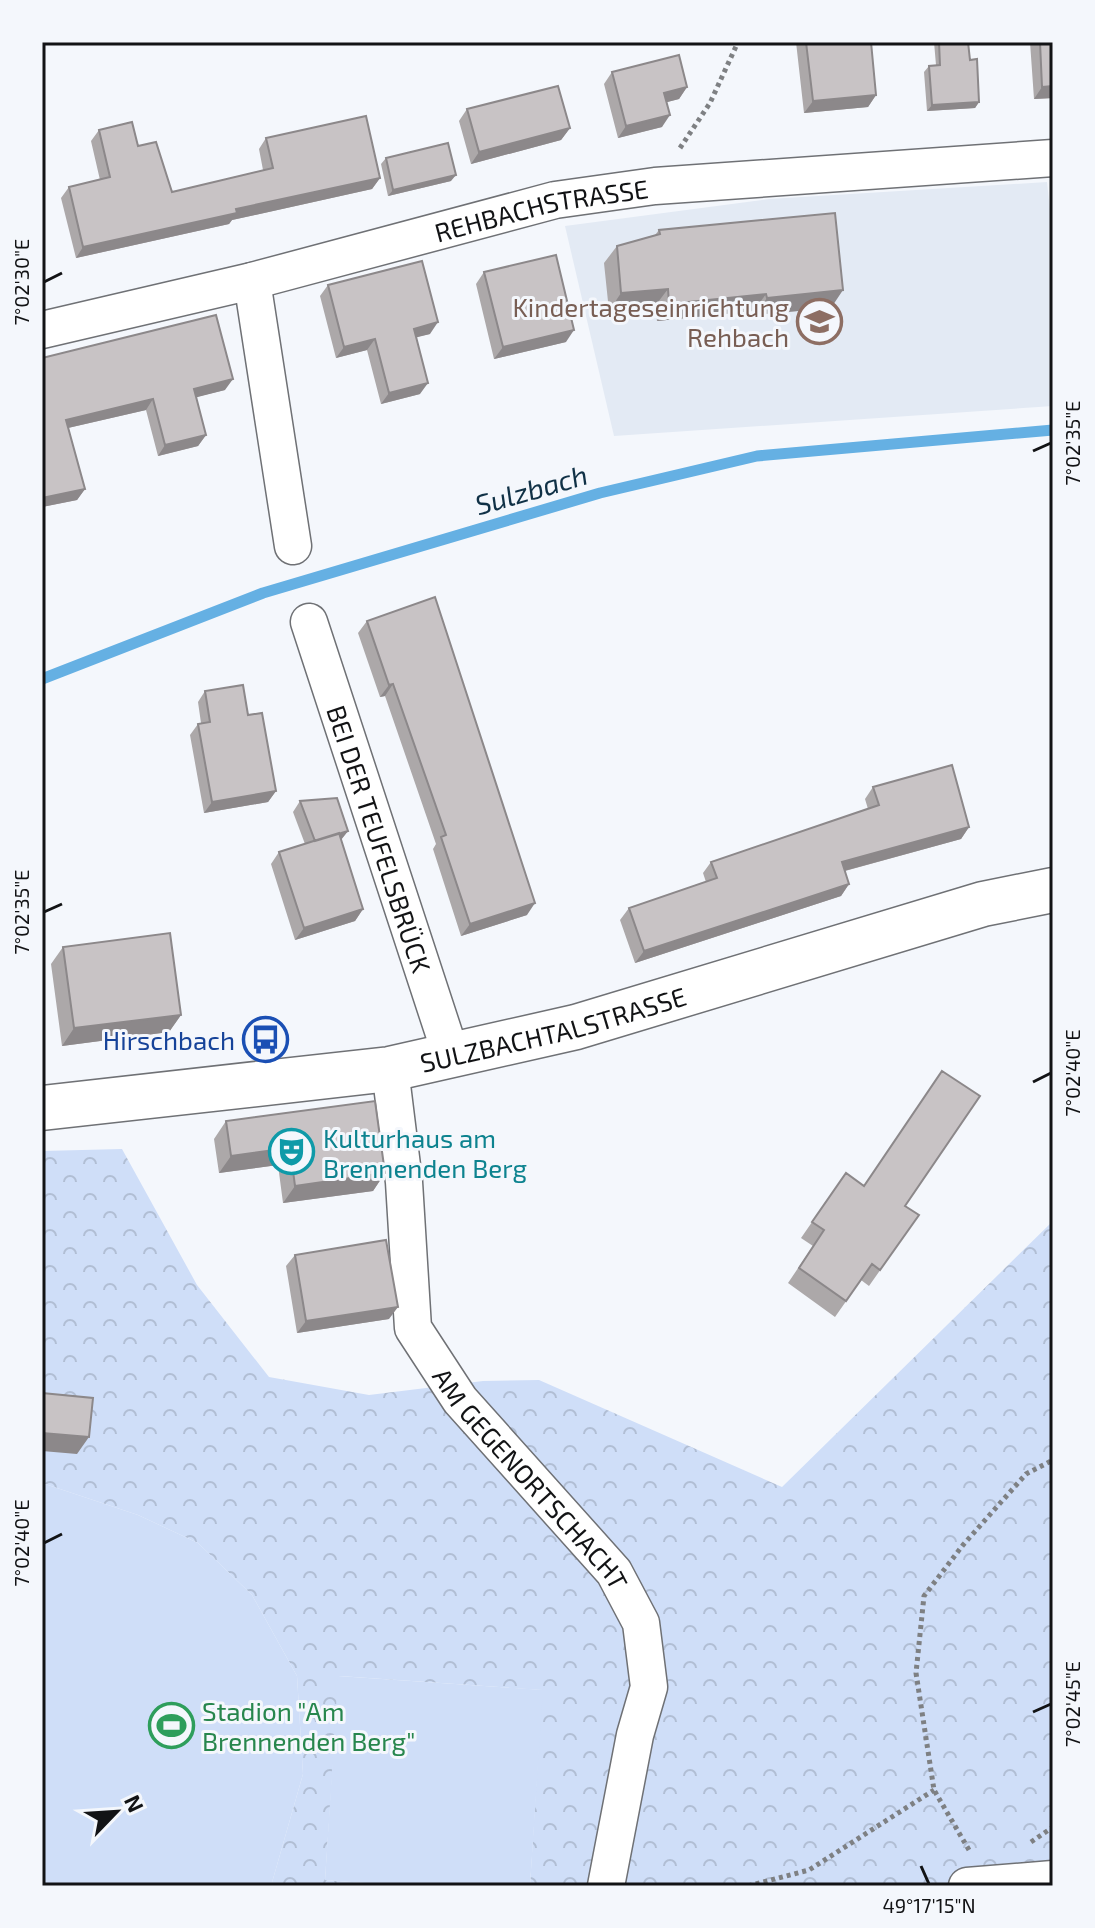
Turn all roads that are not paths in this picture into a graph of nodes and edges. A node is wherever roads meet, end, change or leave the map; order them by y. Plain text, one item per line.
1 (1053, 158) edge
2 (252, 281) junction
3 (42, 330) edge
4 (293, 546) dead end
5 (309, 622) dead end
6 (1053, 890) edge
7 (451, 1055) junction
8 (390, 1069) junction
9 (42, 1108) edge
10 (1053, 1879) edge
11 (968, 1885) edge
12 (606, 1886) edge

1 - 2 street, REHBACHSTRASSE
2 - 3 street, REHBACHSTRASSE
2 - 4 street
5 - 7 street, BEI DER TEUFELSBRÜCK
6 - 7 main road, SULZBACHTALSTRASSE
7 - 8 main road, SULZBACHTALSTRASSE
8 - 9 main road, SULZBACHTALSTRASSE
8 - 12 street, AM GEGENORTSCHACHT
10 - 11 street

